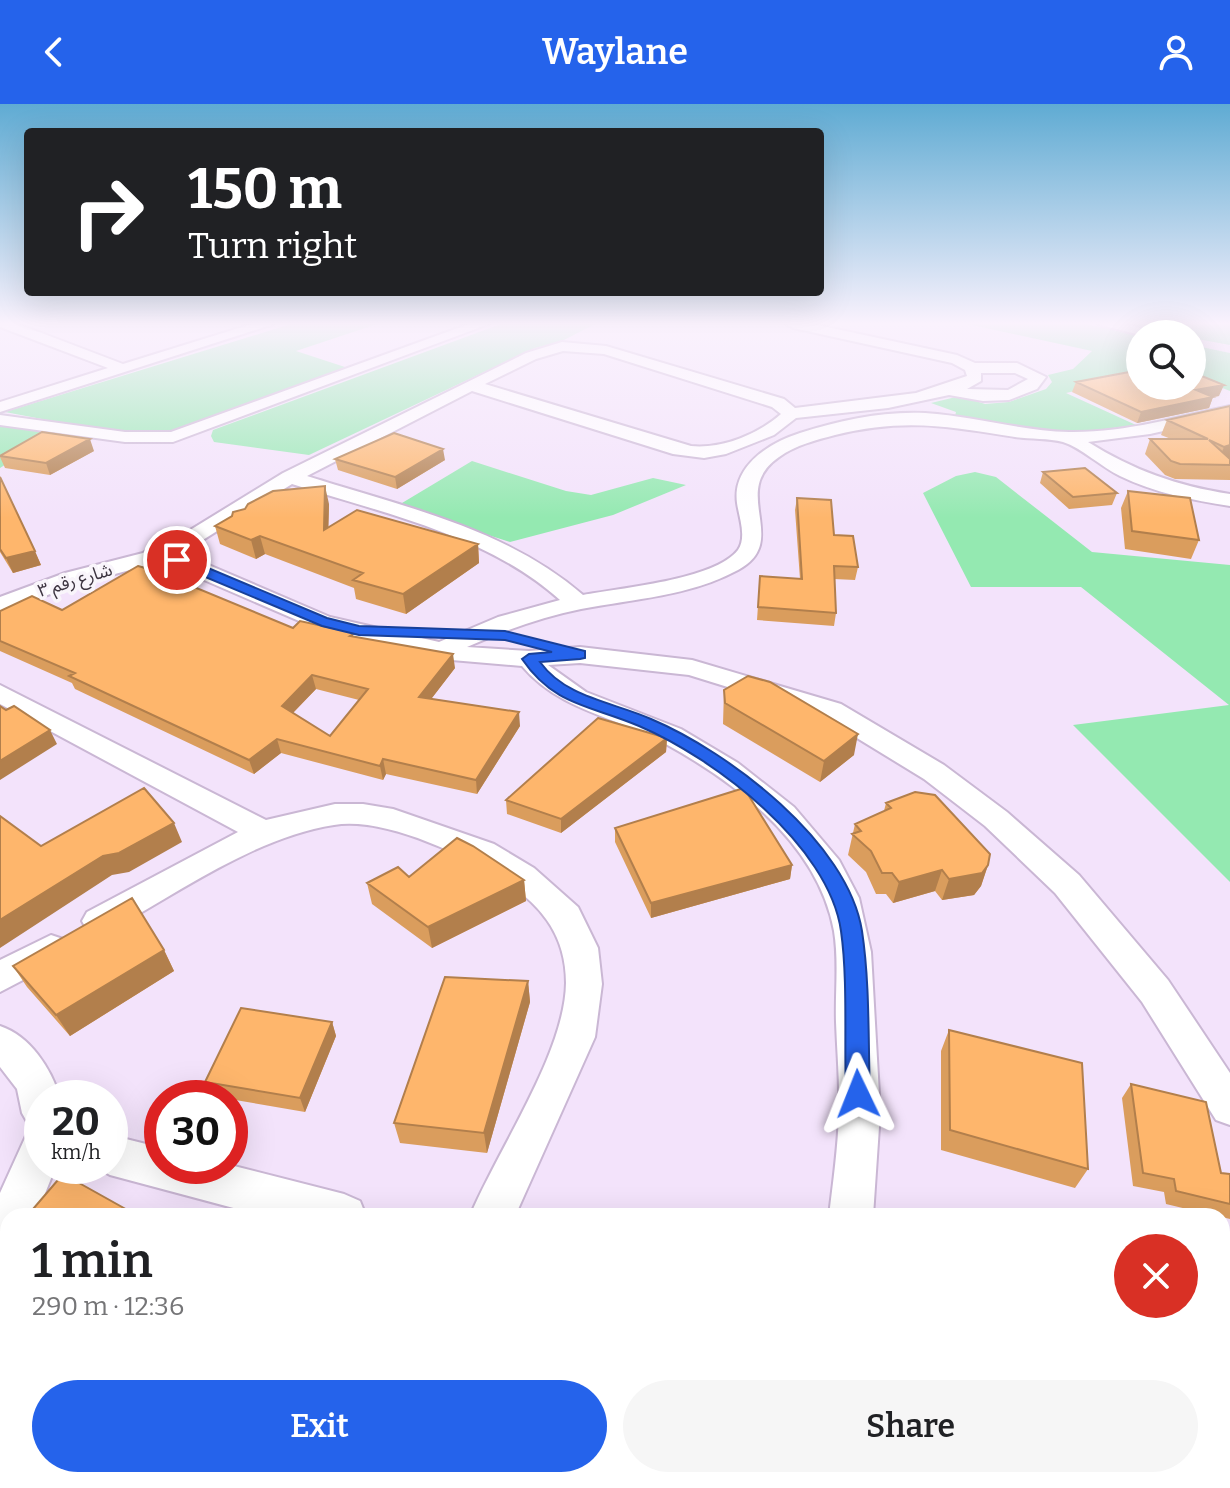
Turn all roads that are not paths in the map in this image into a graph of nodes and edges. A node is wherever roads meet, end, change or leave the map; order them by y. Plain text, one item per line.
1 (60, 389) edge
2 (305, 389) edge
3 (464, 389) edge
4 (482, 389) edge
5 (731, 389) edge
6 (952, 389) edge
7 (1026, 389) edge
8 (948, 390) junction
9 (0, 407) edge
10 (1230, 411) edge
11 (791, 413) junction
12 (0, 420) edge
13 (1067, 437) junction
14 (290, 477) junction
15 (1230, 500) edge
16 (175, 555) junction
17 (578, 603) junction
18 (0, 605) edge
19 (359, 630) junction
20 (473, 633) junction
21 (440, 651) junction
22 (580, 655) junction
23 (529, 659) junction
24 (0, 693) edge
25 (263, 832) junction
26 (0, 977) edge
27 (0, 1042) edge
28 (33, 1080) edge
29 (1230, 1107) edge
30 (128, 1160) edge
31 (29, 1184) edge
32 (16, 1208) edge
33 (313, 1208) edge
34 (496, 1208) edge
35 (852, 1208) edge

1 - 9 street
2 - 12 street
3 - 14 street, شارع رقم ٣
4 - 11 street
5 - 11 street, شارع رقم ٣
6 - 8 street
7 - 8 street
8 - 11 street
10 - 13 street
13 - 15 street
13 - 17 street
14 - 16 street, شارع رقم ٣
14 - 17 street
16 - 18 street, شارع رقم ٣
16 - 19 street
17 - 20 street
19 - 20 street
19 - 21 street
20 - 21 street
20 - 22 street
21 - 23 street
22 - 23 street
22 - 29 street
23 - 35 street
24 - 25 street
25 - 26 street
25 - 34 street
27 - 28 street
30 - 33 street
31 - 32 street

